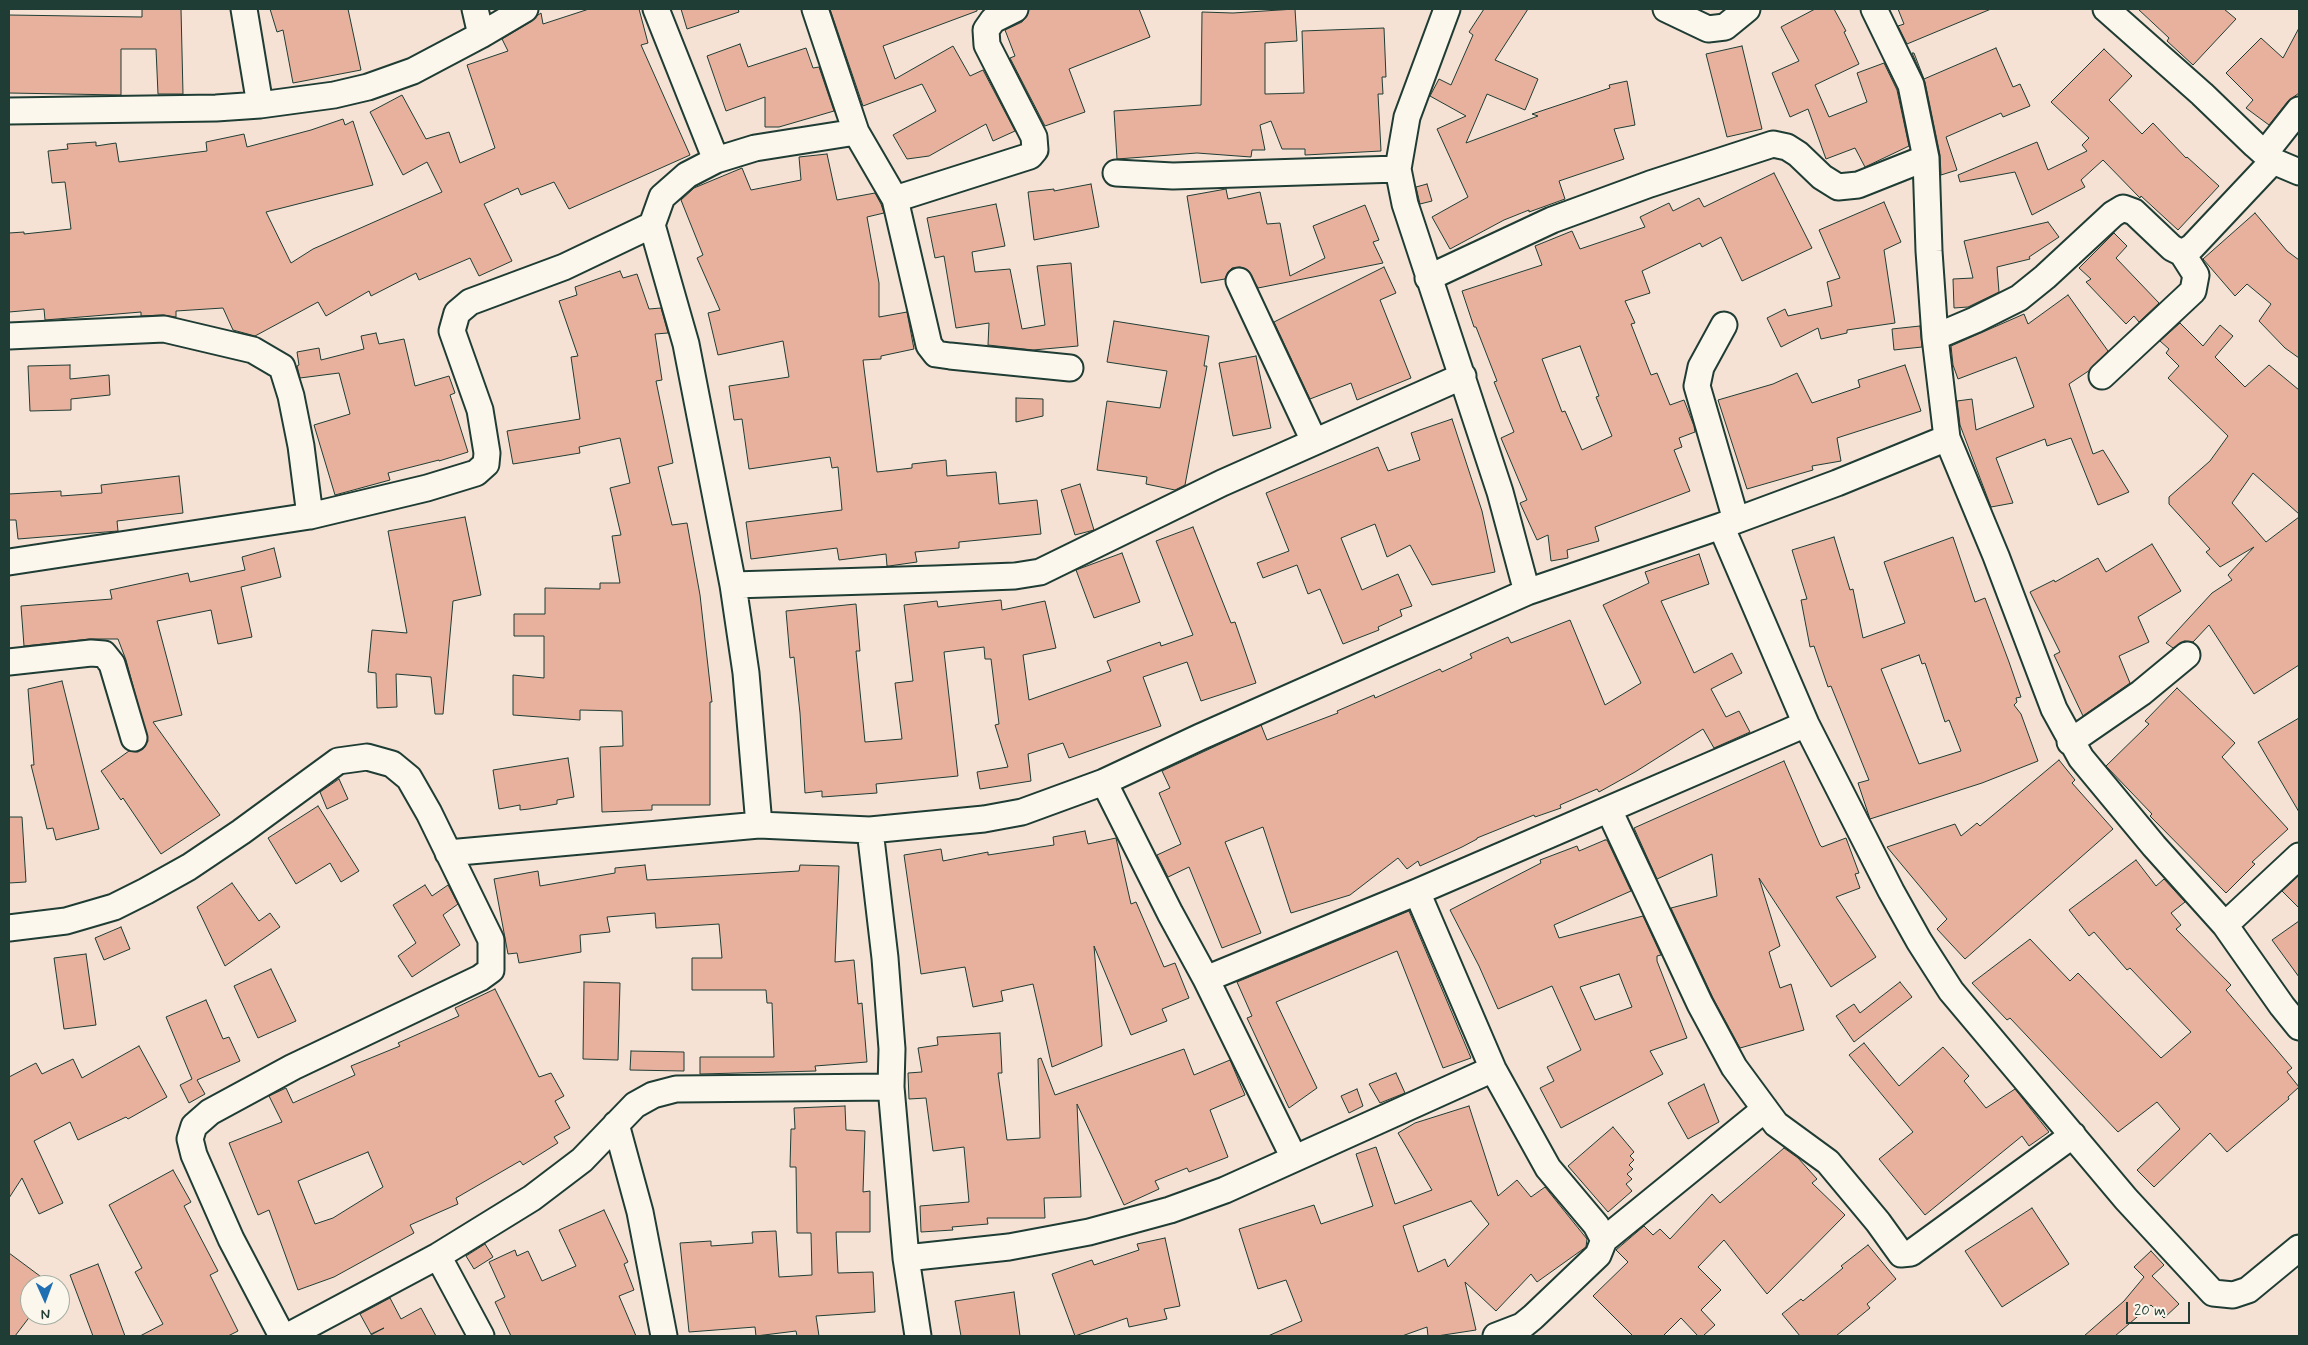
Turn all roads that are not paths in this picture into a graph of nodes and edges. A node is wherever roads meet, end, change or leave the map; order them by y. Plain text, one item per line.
1 (244, 9) edge
2 (475, 9) edge
3 (525, 9) edge
4 (656, 9) edge
5 (815, 9) edge
6 (1015, 9) edge
7 (1447, 9) edge
8 (1666, 9) edge
9 (1747, 9) edge
10 (1874, 9) edge
11 (2106, 9) edge
12 (481, 35) junction
13 (260, 105) junction
14 (2299, 110) edge
15 (9, 111) edge
16 (856, 132) junction
17 (2269, 157) junction
18 (1926, 158) junction
19 (716, 160) junction
20 (1398, 169) junction
21 (2299, 172) edge
22 (1116, 173) dead end
23 (895, 199) junction
24 (652, 225) junction
25 (2182, 253) junction
26 (1428, 278) junction
27 (1239, 281) dead end
28 (1724, 325) dead end
29 (9, 336) edge
30 (1935, 337) junction
31 (1070, 368) dead end
32 (1463, 376) junction
33 (2102, 376) dead end
34 (1947, 438) junction
35 (1314, 441) junction
36 (310, 516) junction
37 (1728, 523) junction
38 (9, 562) edge
39 (733, 585) junction
40 (1527, 592) junction
41 (2187, 655) dead end
42 (9, 662) edge
43 (1806, 724) junction
44 (134, 738) dead end
45 (2070, 742) junction
46 (1104, 782) junction
47 (1609, 810) junction
48 (759, 825) junction
49 (870, 830) junction
50 (448, 853) junction
51 (2299, 856) edge
52 (1417, 892) junction
53 (2225, 925) junction
54 (9, 928) edge
55 (1206, 979) junction
56 (2299, 1027) edge
57 (1492, 1070) junction
58 (891, 1087) junction
59 (1765, 1109) junction
60 (616, 1124) junction
61 (2073, 1135) junction
62 (1294, 1158) junction
63 (1604, 1240) junction
64 (2299, 1248) edge
65 (438, 1256) junction
66 (906, 1258) junction
67 (1525, 1331) edge
68 (282, 1336) edge
69 (288, 1336) edge
70 (481, 1336) edge
71 (664, 1336) edge
72 (918, 1336) edge
73 (1496, 1336) edge

1 - 13 street
2 - 12 street
3 - 12 street
4 - 19 street
5 - 16 street
6 - 23 street
7 - 20 street
8 - 9 street
10 - 18 street
11 - 17 street
12 - 13 street
13 - 15 street
14 - 17 street
16 - 19 street
16 - 23 street
17 - 21 street
17 - 25 street
18 - 26 street
18 - 30 street
19 - 24 street
20 - 22 street
20 - 26 street
23 - 31 street
24 - 36 street
24 - 39 street
25 - 30 street
25 - 33 street
26 - 32 street
27 - 35 street
28 - 37 street
29 - 36 street
30 - 34 street
32 - 35 street
32 - 40 street
34 - 37 street
34 - 45 street
35 - 39 street
36 - 38 street
37 - 40 street
37 - 43 street
39 - 48 street
40 - 46 street
41 - 45 street
42 - 44 street
43 - 47 street
43 - 61 street
45 - 53 street
46 - 49 street
46 - 55 street
47 - 52 street
47 - 59 street
48 - 49 street
48 - 50 street
49 - 58 street
50 - 54 street
50 - 68 street
51 - 53 street
52 - 55 street
52 - 57 street
53 - 56 street
55 - 62 street
57 - 62 street
57 - 63 street
58 - 60 street
58 - 66 street
59 - 61 street
59 - 63 street
60 - 65 street
60 - 71 street
61 - 64 street
62 - 66 street
63 - 67 street
65 - 69 street
65 - 70 street
66 - 72 street
67 - 73 street

